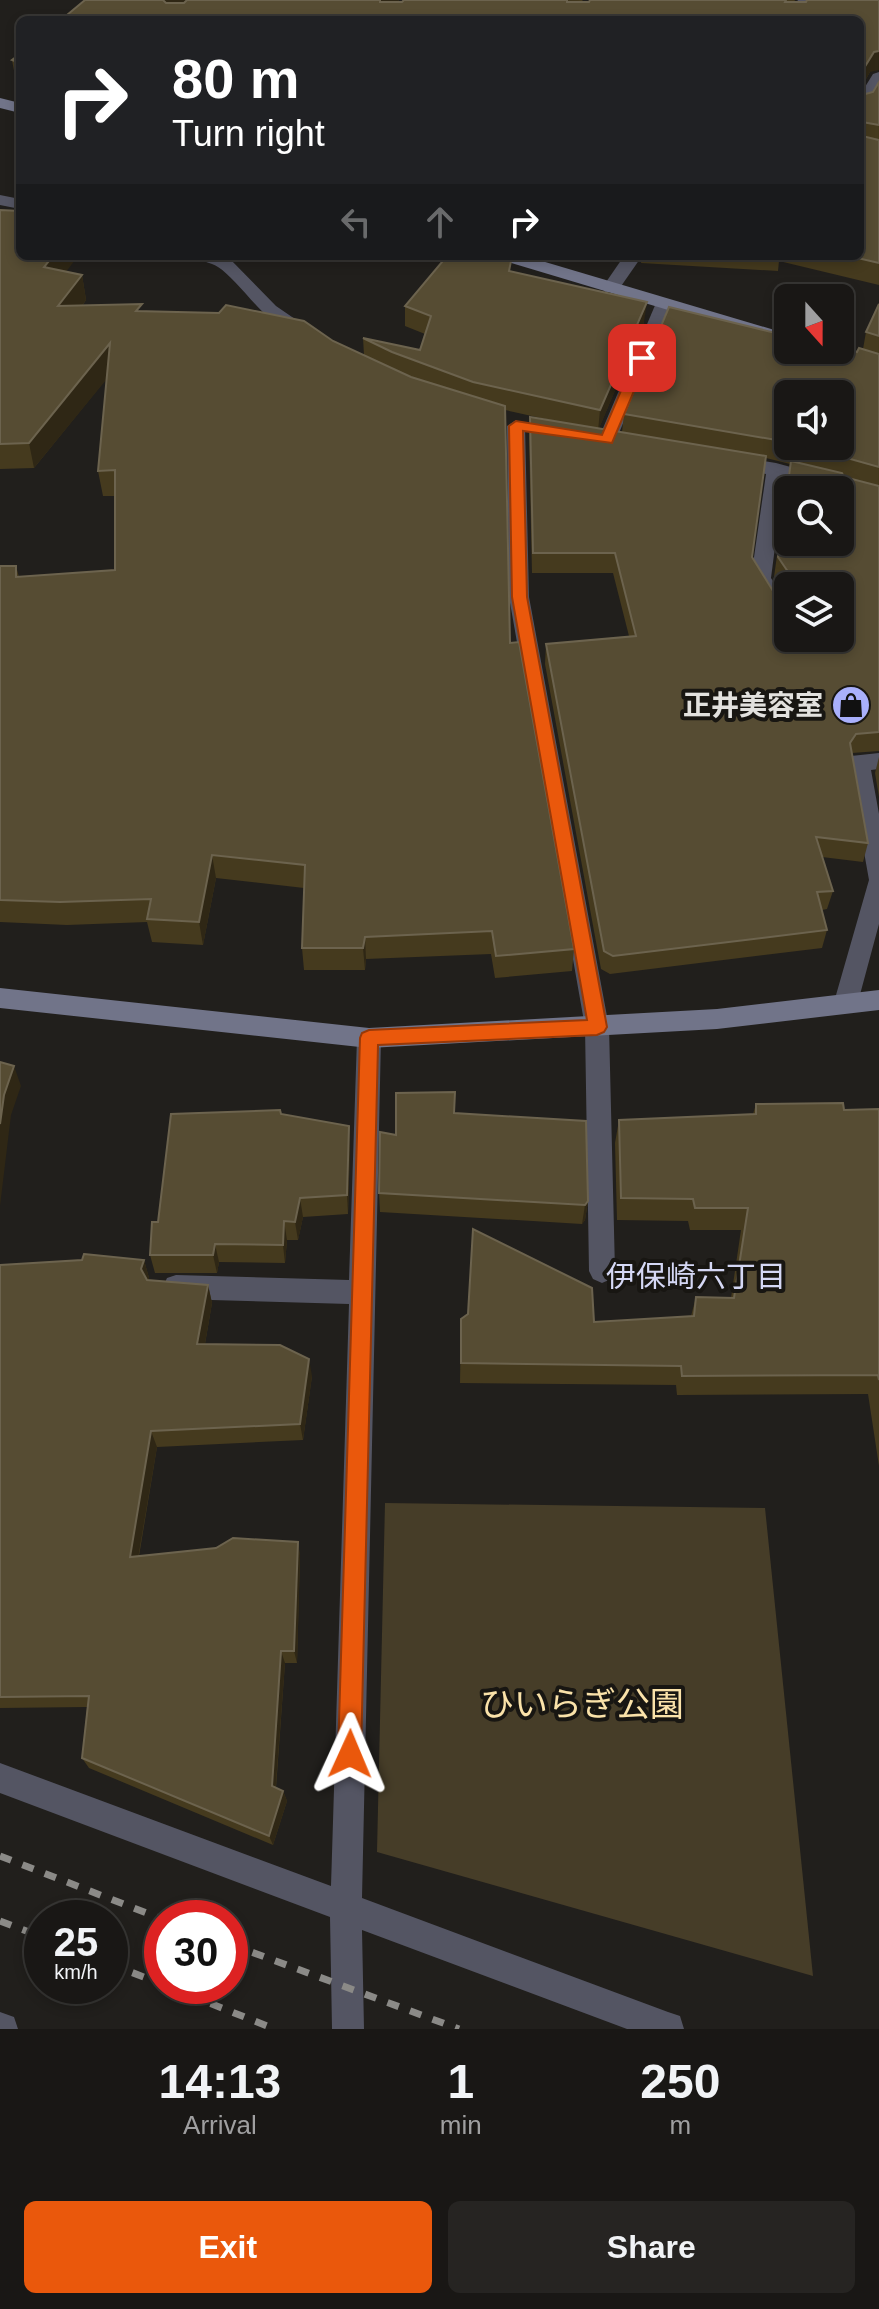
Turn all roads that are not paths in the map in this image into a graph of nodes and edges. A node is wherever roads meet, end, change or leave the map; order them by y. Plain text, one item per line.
1 (879, 77) edge
2 (864, 101) edge
3 (215, 260) edge
4 (520, 260) edge
5 (630, 260) edge
6 (611, 288) junction
7 (665, 303) junction
8 (774, 336) edge
9 (318, 343) edge
10 (516, 425) dead end
11 (607, 440) edge
12 (715, 459) edge
13 (776, 469) junction
14 (879, 498) edge
15 (774, 598) edge
16 (879, 761) edge
17 (879, 880) edge
18 (0, 998) edge
19 (879, 1000) edge
20 (846, 1002) junction
21 (597, 1027) junction
22 (369, 1038) junction
23 (602, 1271) dead end
24 (162, 1286) edge
25 (362, 1292) junction
26 (0, 1778) edge
27 (346, 1908) junction
28 (348, 2029) edge
29 (668, 2029) edge

1 - 2 street
3 - 9 street
4 - 6 street
5 - 6 street
6 - 7 street
7 - 8 street
7 - 11 street
10 - 21 street
12 - 13 street
13 - 14 street
13 - 15 street
16 - 17 street
17 - 20 street
18 - 22 street
19 - 20 street
20 - 21 street
21 - 22 street
21 - 23 street
22 - 25 street
24 - 25 street
25 - 27 street
26 - 27 street
27 - 28 street
27 - 29 street

